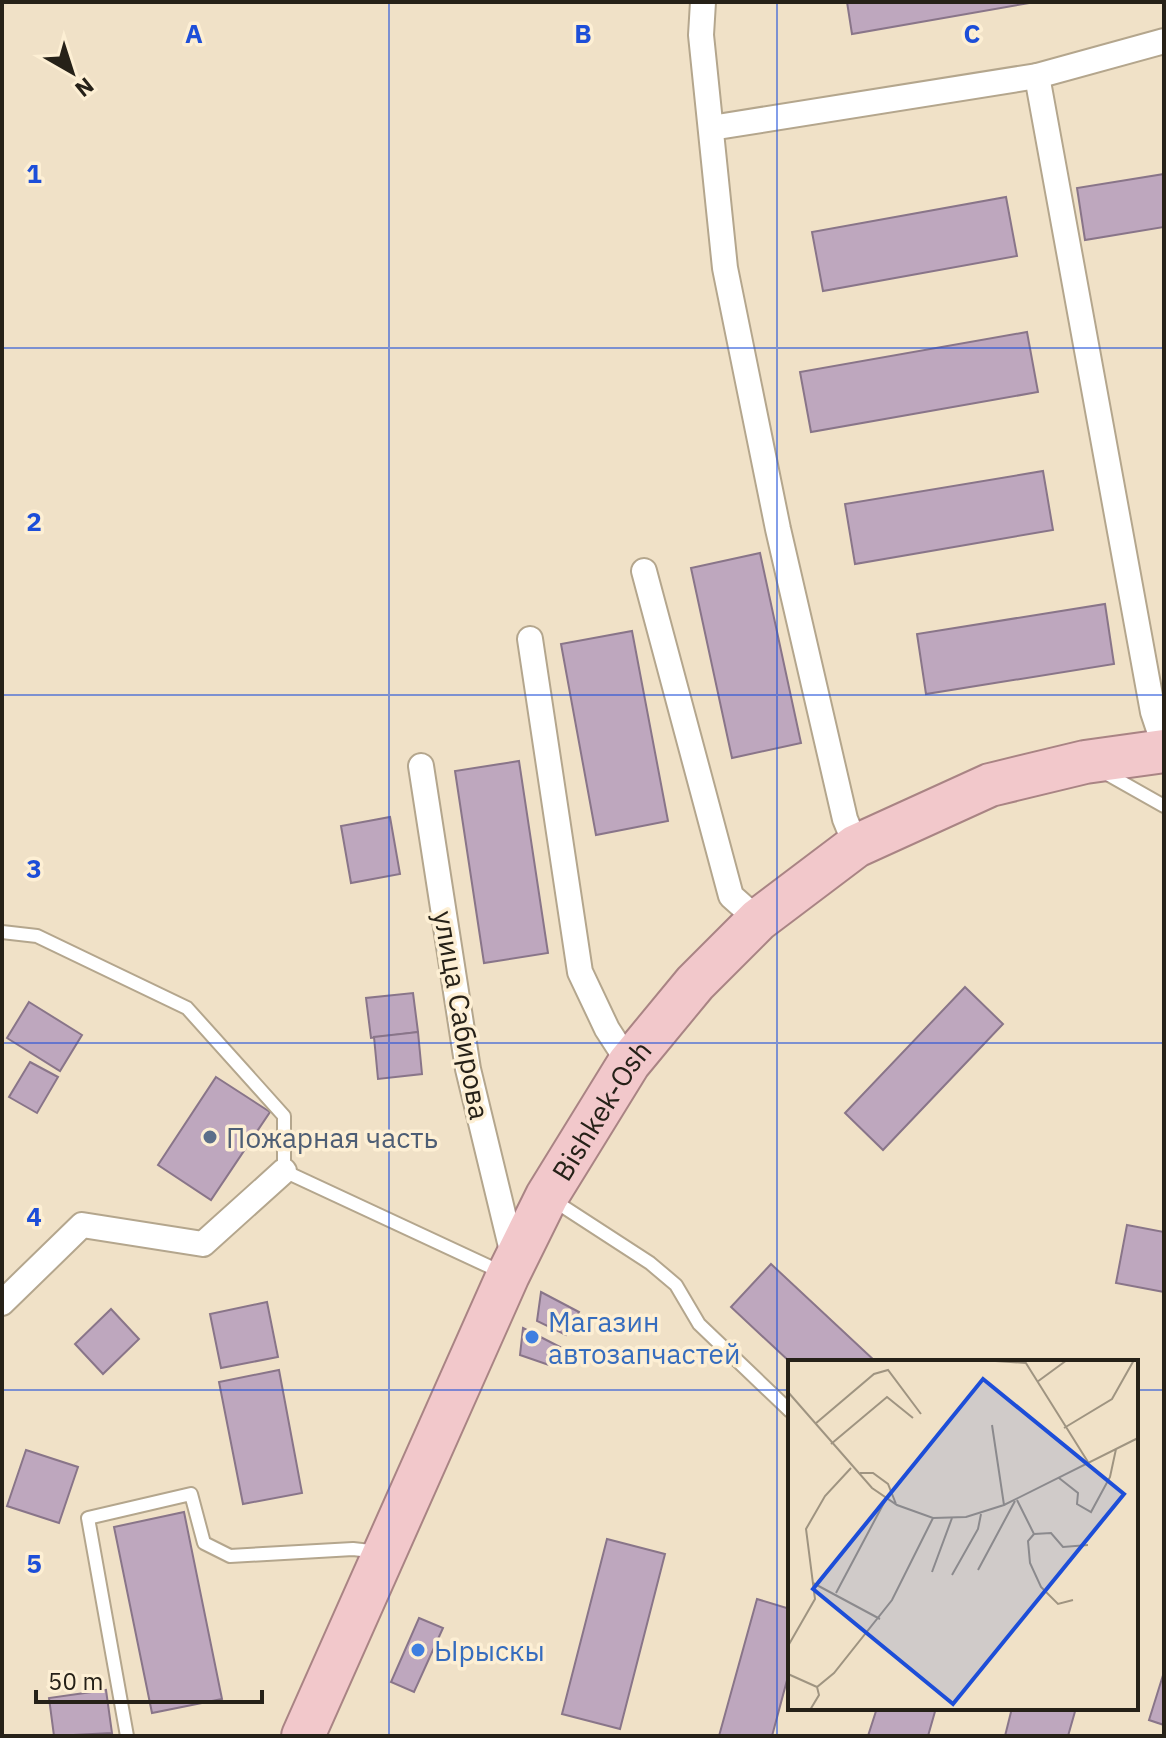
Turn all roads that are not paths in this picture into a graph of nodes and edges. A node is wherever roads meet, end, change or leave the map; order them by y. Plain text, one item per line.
1 (703, 2) edge
2 (1164, 41) edge
3 (1037, 76) junction
4 (711, 128) junction
5 (644, 571) dead end
6 (530, 639) dead end
7 (1164, 748) edge
8 (1085, 762) junction
9 (421, 766) dead end
10 (1164, 806) edge
11 (856, 846) junction
12 (758, 920) junction
13 (2, 932) edge
14 (629, 1063) junction
15 (284, 1171) junction
16 (547, 1196) junction
17 (511, 1268) junction
18 (2, 1303) edge
19 (788, 1409) edge
20 (385, 1552) junction
21 (127, 1736) edge
22 (303, 1736) edge

1 - 4 street
2 - 3 street
3 - 4 street
3 - 7 street
4 - 11 street
5 - 12 street
6 - 14 street
7 - 8 highway, Bishkek-Osh
8 - 10 lane
8 - 11 highway, Bishkek-Osh
9 - 17 street, улица Сабирова
11 - 12 highway, Bishkek-Osh
12 - 14 highway, Bishkek-Osh
13 - 15 lane
14 - 16 highway, Bishkek-Osh
15 - 17 lane
15 - 18 street
16 - 17 highway, Bishkek-Osh
16 - 19 lane
17 - 20 highway, Bishkek-Osh
20 - 21 lane
20 - 22 highway, Bishkek-Osh

